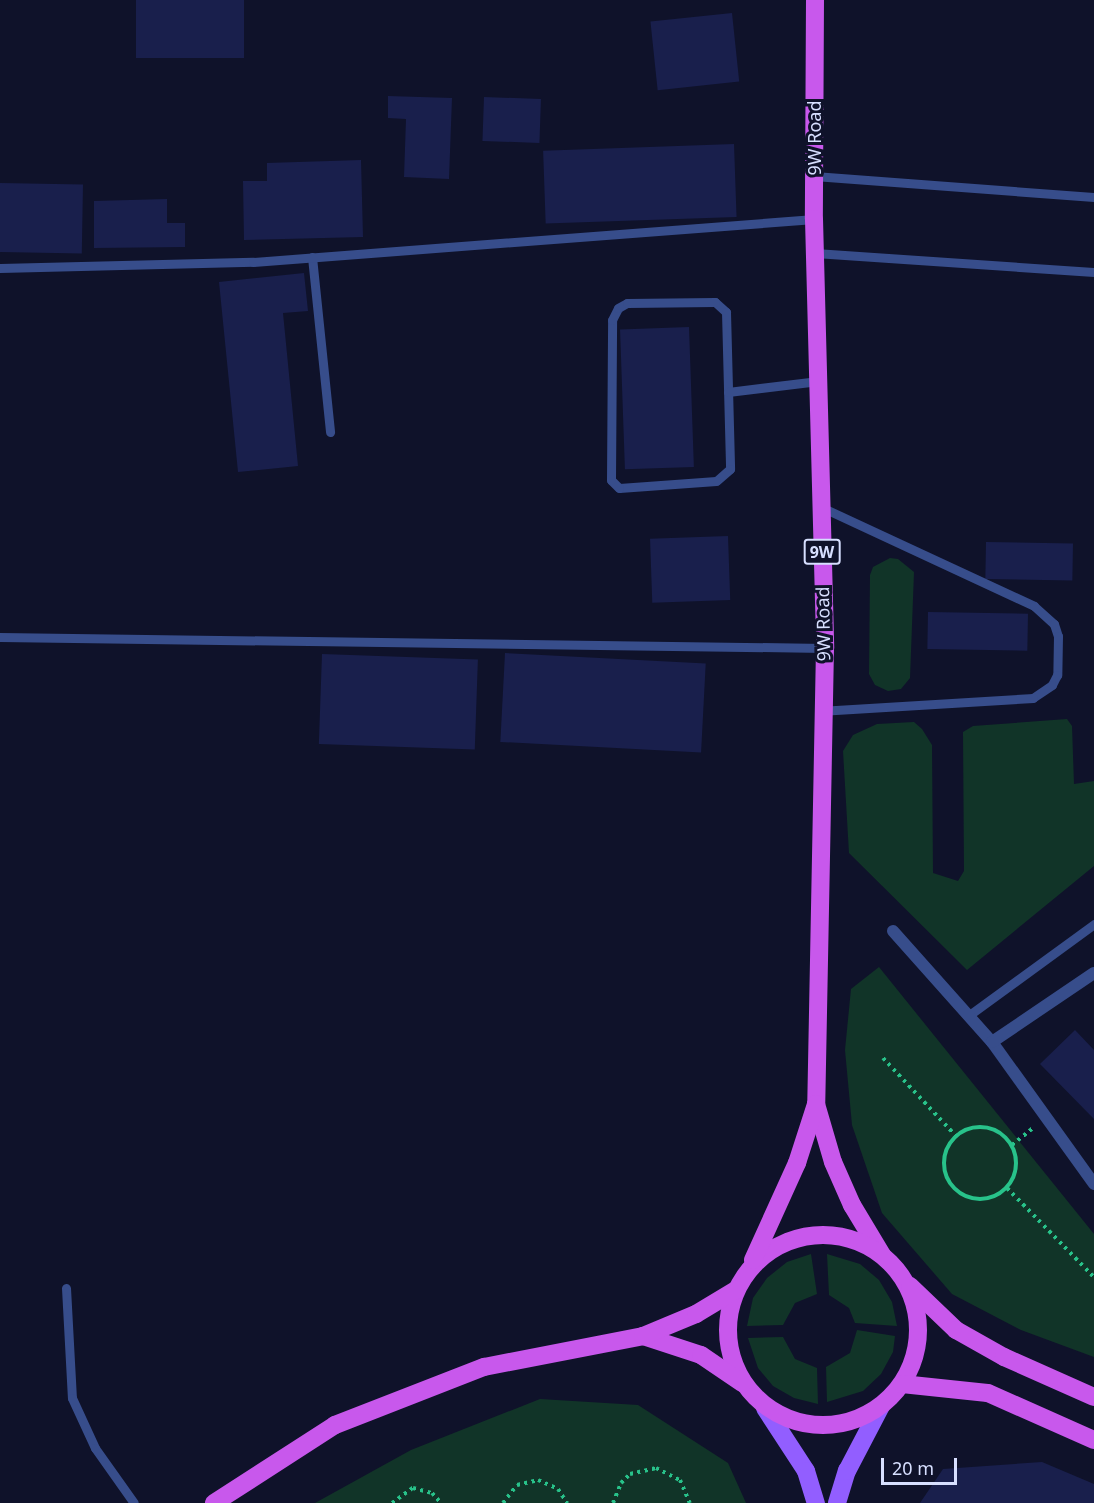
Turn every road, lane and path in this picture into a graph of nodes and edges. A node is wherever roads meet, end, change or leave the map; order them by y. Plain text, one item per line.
1 (815, 0) edge
2 (814, 176) junction
3 (1094, 197) edge
4 (814, 219) junction
5 (814, 254) junction
6 (312, 257) junction
7 (0, 268) edge
8 (1094, 272) edge
9 (818, 381) junction
10 (728, 392) junction
11 (330, 432) dead end
12 (821, 507) junction
13 (0, 637) edge
14 (825, 648) junction
15 (823, 711) junction
16 (1094, 924) edge
17 (893, 931) dead end
18 (1094, 973) edge
19 (968, 1016) junction
20 (992, 1042) junction
21 (883, 1058) dead end
22 (816, 1104) junction
23 (1046, 1118) junction
24 (956, 1136) junction
25 (1012, 1145) junction
26 (1094, 1184) edge
27 (1007, 1188) junction
28 (882, 1255) junction
29 (748, 1270) junction
30 (1094, 1277) edge
31 (904, 1280) junction
32 (66, 1288) dead end
33 (736, 1290) junction
34 (643, 1336) junction
35 (742, 1383) junction
36 (902, 1384) junction
37 (1094, 1397) edge
38 (881, 1406) junction
39 (765, 1407) junction
40 (1094, 1440) edge
41 (134, 1503) edge
42 (214, 1503) edge
43 (392, 1503) edge
44 (441, 1503) edge
45 (503, 1503) edge
46 (567, 1503) edge
47 (613, 1503) edge
48 (690, 1503) edge
49 (816, 1503) edge
50 (837, 1503) edge

1 - 2 highway, 9W Road / 9W
2 - 3 lane
2 - 4 highway, 9W Road / 9W
4 - 5 highway, 9W Road / 9W
4 - 6 lane
5 - 8 lane
5 - 9 highway, 9W Road / 9W
6 - 7 lane
6 - 11 lane
9 - 10 lane
9 - 12 highway, 9W Road / 9W
10 - 10 lane
12 - 14 highway, 9W Road / 9W
12 - 15 lane
13 - 14 lane
14 - 15 highway, 9W Road / 9W
15 - 22 highway, 9W Road / 9W
16 - 19 lane
17 - 19 street
18 - 20 street
19 - 20 street
20 - 23 street
21 - 24 path
22 - 28 highway
22 - 29 highway
23 - 25 path
23 - 26 street
24 - 25 path
24 - 27 path
25 - 27 path
27 - 30 path
28 - 29 highway
28 - 31 highway
29 - 33 highway
31 - 36 highway
31 - 37 highway
32 - 41 lane
33 - 34 highway
33 - 35 highway
34 - 35 highway
34 - 42 highway
35 - 39 highway
36 - 38 highway
36 - 40 highway
38 - 39 highway
38 - 50 main road
39 - 49 main road
43 - 44 path
45 - 46 path
47 - 48 path

